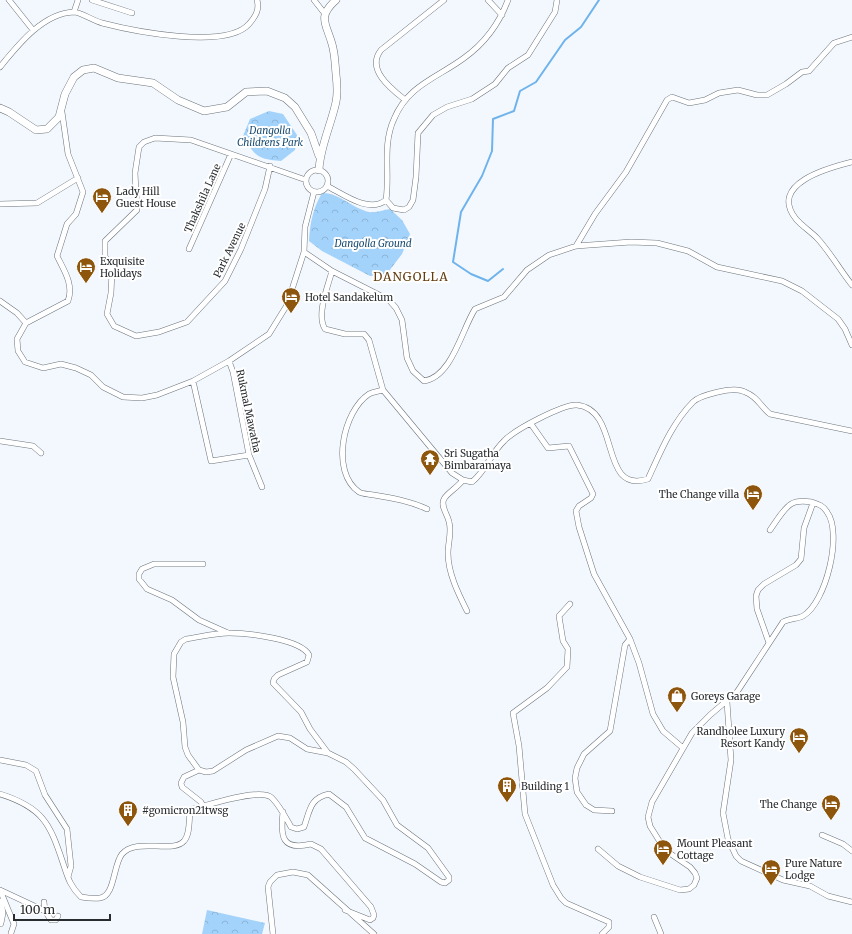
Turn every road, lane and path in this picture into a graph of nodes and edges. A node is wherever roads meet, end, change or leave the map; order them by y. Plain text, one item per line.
1 (9, 0) edge
2 (78, 0) edge
3 (92, 0) edge
4 (257, 0) edge
5 (314, 0) edge
6 (336, 0) edge
7 (444, 0) edge
8 (488, 0) edge
9 (508, 0) edge
10 (557, 0) edge
11 (74, 12) junction
12 (132, 13) dead end
13 (325, 14) junction
14 (502, 16) junction
15 (33, 30) junction
16 (852, 37) edge
17 (0, 67) edge
18 (404, 99) junction
19 (0, 108) edge
20 (62, 111) junction
21 (231, 154) junction
22 (319, 156) junction
23 (852, 162) edge
24 (270, 166) junction
25 (319, 170) junction
26 (78, 178) junction
27 (306, 180) junction
28 (327, 186) junction
29 (314, 192) junction
30 (386, 200) junction
31 (0, 204) edge
32 (576, 246) junction
33 (189, 249) dead end
34 (304, 252) junction
35 (332, 271) junction
36 (852, 285) edge
37 (0, 301) edge
38 (26, 323) junction
39 (852, 345) edge
40 (229, 361) junction
41 (193, 381) junction
42 (384, 390) junction
43 (531, 424) junction
44 (852, 431) edge
45 (0, 441) edge
46 (41, 453) dead end
47 (249, 455) junction
48 (463, 480) junction
49 (262, 487) dead end
50 (813, 503) junction
51 (427, 509) dead end
52 (770, 530) dead end
53 (203, 564) dead end
54 (570, 604) dead end
55 (467, 611) dead end
56 (229, 633) junction
57 (630, 639) junction
58 (769, 643) junction
59 (727, 702) junction
60 (683, 748) junction
61 (328, 753) junction
62 (0, 760) edge
63 (199, 770) junction
64 (0, 794) edge
65 (203, 806) junction
66 (612, 811) dead end
67 (283, 812) junction
68 (822, 835) dead end
69 (598, 849) dead end
70 (852, 851) edge
71 (68, 878) junction
72 (0, 890) edge
73 (0, 902) edge
74 (44, 902) dead end
75 (852, 902) edge
76 (345, 910) junction
77 (45, 911) junction
78 (58, 916) dead end
79 (654, 917) dead end
80 (0, 923) edge
81 (11, 932) dead end
82 (273, 934) edge
83 (374, 934) edge
84 (602, 934) edge
85 (661, 934) edge

1 - 15 street
2 - 11 street
3 - 12 street
4 - 11 street
5 - 13 street
6 - 13 street
7 - 18 street
8 - 14 street
9 - 14 street
10 - 30 street
11 - 15 street
13 - 22 street
14 - 18 street
15 - 17 street
16 - 32 street
18 - 30 street
19 - 20 street
20 - 22 street
20 - 26 street
21 - 24 street, Park Avenue
21 - 24 street, Park Avenue
21 - 33 street, Thakshila Lane
22 - 25 street
23 - 36 street
24 - 27 street
25 - 27 street
25 - 28 street
26 - 31 street
26 - 38 street
27 - 29 street
28 - 29 street
28 - 30 street
29 - 34 street
32 - 35 street
32 - 39 street
34 - 35 street
34 - 40 street
35 - 42 street
37 - 38 street
38 - 41 street
40 - 41 street
40 - 47 street, Rukmal Mawatha
41 - 47 street
42 - 48 street
42 - 51 street
43 - 44 street
43 - 48 street
43 - 57 street
45 - 46 street
47 - 49 street, Rukmal Mawatha
48 - 55 street
50 - 52 street
50 - 58 street
50 - 58 street
53 - 56 street
54 - 84 street
56 - 61 street
56 - 63 street
57 - 60 street
57 - 66 street
58 - 59 street
59 - 60 street
59 - 75 street
60 - 69 street
61 - 63 street
61 - 67 street
62 - 71 street
63 - 65 street
64 - 71 street
65 - 67 street
65 - 71 street
67 - 76 street
68 - 70 street
72 - 77 street
72 - 81 street
73 - 80 street
74 - 77 street
76 - 82 street
76 - 83 street
77 - 78 street
79 - 85 street

